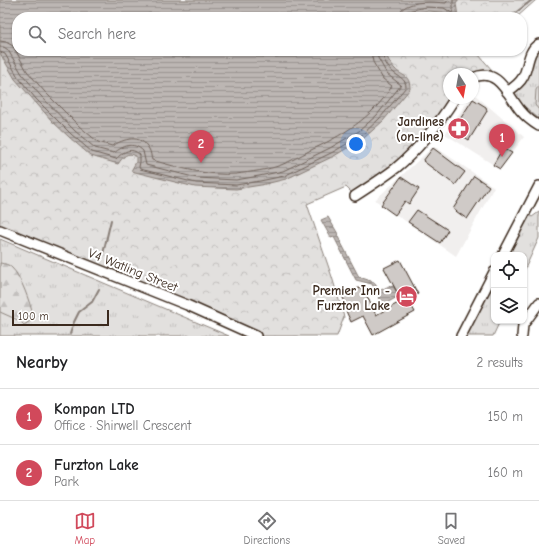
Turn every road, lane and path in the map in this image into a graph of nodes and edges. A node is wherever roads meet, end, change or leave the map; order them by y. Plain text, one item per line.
1 (539, 44) edge
2 (479, 77) edge
3 (507, 92) junction
4 (451, 104) edge
5 (538, 127) edge
6 (539, 181) edge
7 (537, 189) edge
8 (355, 196) dead end
9 (0, 230) edge
10 (505, 252) edge
11 (491, 278) edge
12 (539, 303) edge
13 (256, 336) edge
14 (461, 336) edge
15 (522, 336) edge

1 - 3 street
2 - 3 street
3 - 5 street
4 - 8 street
6 - 7 street
7 - 10 street
9 - 13 street, V4 Watling Street
11 - 14 street
12 - 15 street

